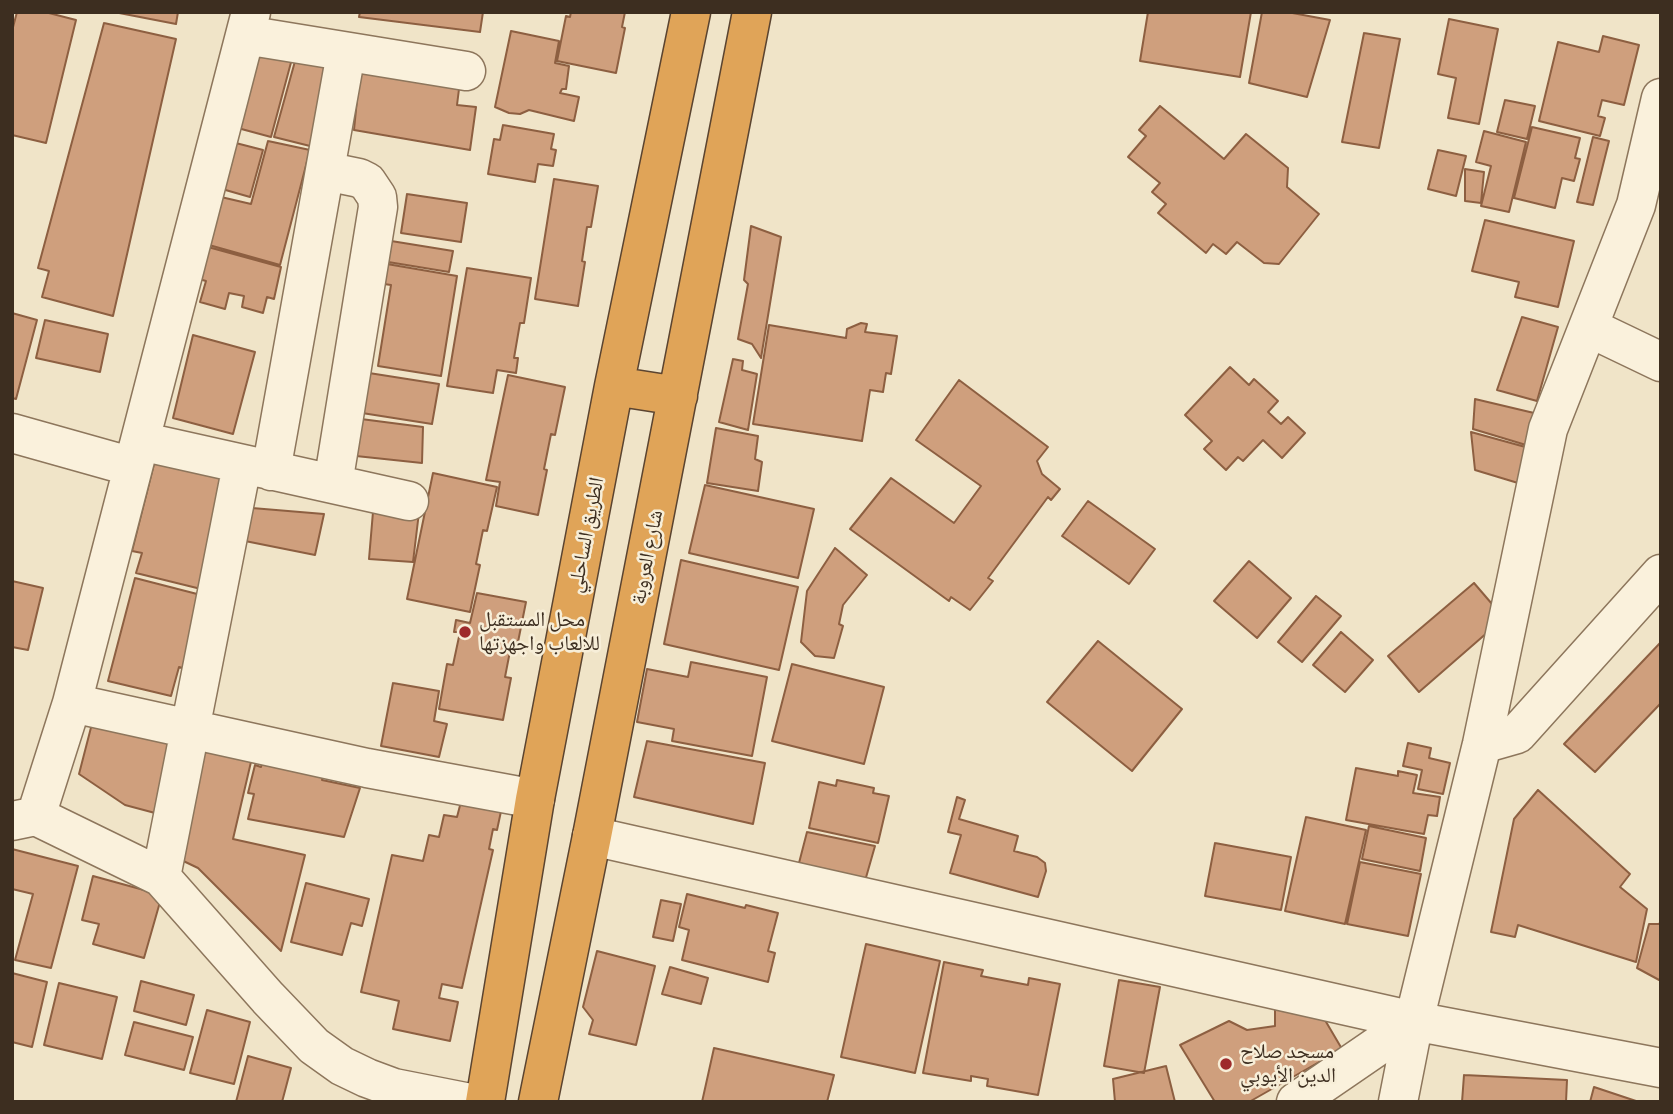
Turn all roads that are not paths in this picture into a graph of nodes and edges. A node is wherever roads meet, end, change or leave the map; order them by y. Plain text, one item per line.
1 (691, 12) edge
2 (752, 12) edge
3 (248, 24) edge
4 (346, 53) junction
5 (466, 71) dead end
6 (1661, 98) edge
7 (325, 171) junction
8 (1649, 206) edge
9 (1588, 327) junction
10 (1661, 362) edge
11 (614, 386) junction
12 (678, 396) junction
13 (12, 433) edge
14 (137, 454) junction
15 (257, 468) junction
16 (334, 484) junction
17 (409, 501) dead end
18 (1661, 575) edge
19 (72, 704) junction
20 (189, 730) junction
21 (1482, 744) junction
22 (536, 799) junction
23 (24, 819) edge
24 (592, 836) junction
25 (161, 877) junction
26 (1414, 1021) junction
27 (1661, 1068) edge
28 (465, 1102) edge
29 (485, 1102) edge
30 (538, 1102) edge
31 (1296, 1102) edge
32 (1398, 1102) edge

1 - 11 highway, الطريق الساحلي
2 - 12 highway, شارع العروبة
3 - 4 street
3 - 14 street
4 - 5 street
4 - 7 street
6 - 8 street
7 - 15 street
7 - 16 street
8 - 9 street
9 - 10 street
9 - 21 street
11 - 12 highway
11 - 22 highway, الطريق الساحلي
12 - 24 highway, شارع العروبة
13 - 14 street
14 - 15 street
14 - 19 street
15 - 16 street
15 - 20 street
16 - 17 street
18 - 21 street
19 - 20 street
19 - 23 street
20 - 22 street
20 - 25 street
21 - 26 street
22 - 29 highway, الطريق الساحلي
23 - 25 street
24 - 26 street
24 - 30 highway, شارع العروبة
25 - 28 street
26 - 27 street
26 - 31 street
26 - 32 street

